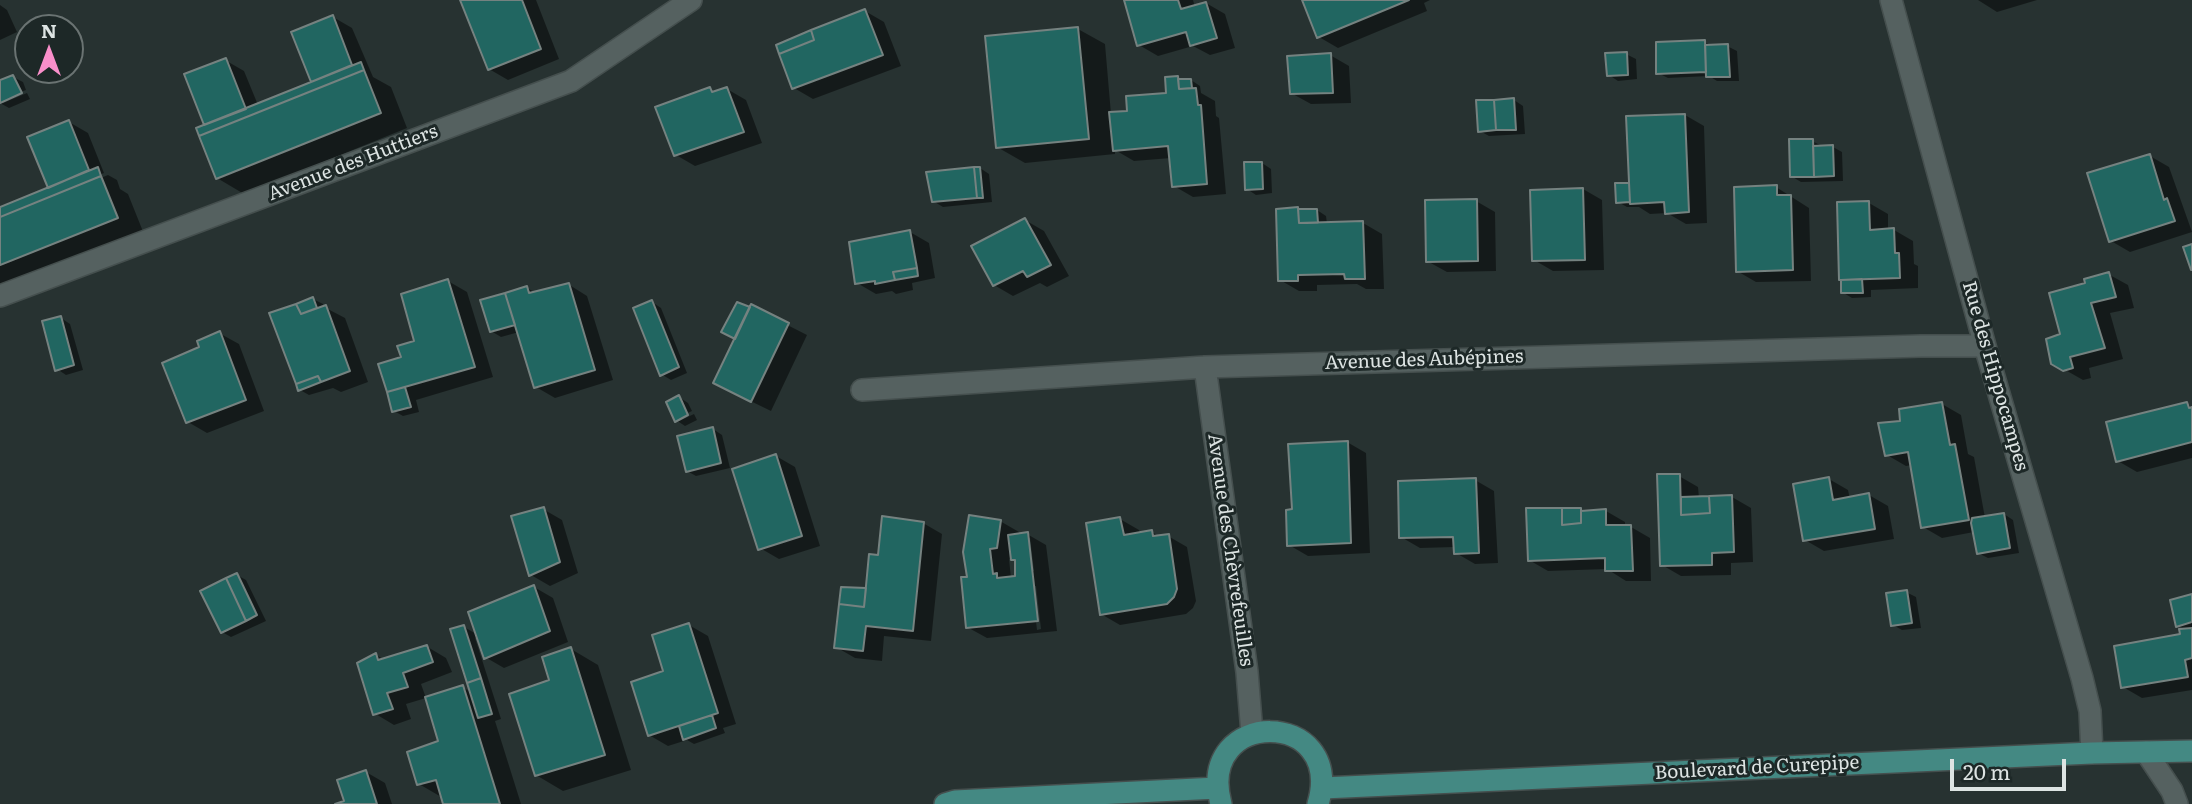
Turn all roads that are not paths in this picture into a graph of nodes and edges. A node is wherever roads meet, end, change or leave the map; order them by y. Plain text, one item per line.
1 (691, 0) edge
2 (1891, 0) edge
3 (0, 296) edge
4 (1985, 346) junction
5 (1205, 367) junction
6 (863, 390) dead end
7 (1252, 733) junction
8 (2192, 751) edge
9 (2147, 752) junction
10 (2092, 753) junction
11 (1219, 796) edge
12 (1321, 796) edge
13 (945, 804) edge
14 (2177, 804) edge

1 - 3 street, Avenue des Huttiers
2 - 4 street, Rue des Hippocampes
4 - 5 street, Avenue des Aubépines
4 - 10 street, Rue des Hippocampes
5 - 6 street, Avenue des Aubépines
5 - 7 street, Avenue des Chèvrefeuilles
7 - 11 main road
7 - 12 main road
8 - 9 main road, Boulevard de Curepipe
9 - 10 main road, Boulevard de Curepipe
9 - 14 street
10 - 12 main road, Boulevard de Curepipe
11 - 13 main road

